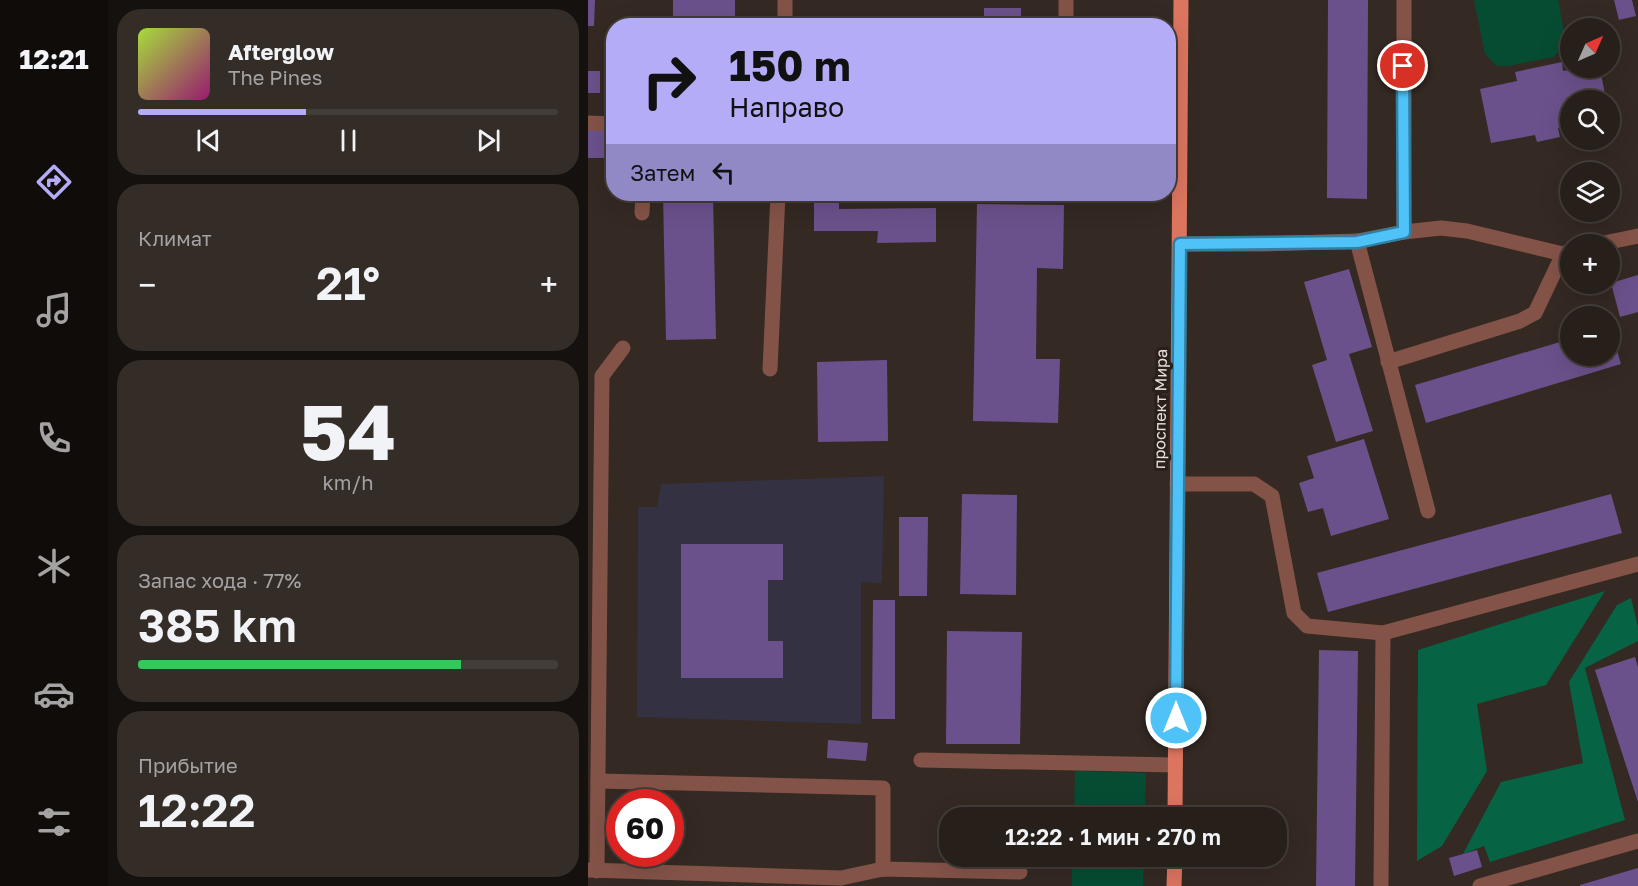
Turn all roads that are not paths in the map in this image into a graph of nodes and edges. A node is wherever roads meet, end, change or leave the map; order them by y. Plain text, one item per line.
1 (785, 0) edge
2 (1066, 0) edge
3 (1181, 0) edge
4 (1404, 0) edge
5 (785, 18) edge
6 (1066, 18) edge
7 (588, 123) edge
8 (606, 124) edge
9 (642, 201) edge
10 (778, 201) edge
11 (642, 213) dead end
12 (1404, 232) junction
13 (1638, 236) edge
14 (1620, 240) edge
15 (1357, 242) junction
16 (1180, 244) junction
17 (1560, 251) edge
18 (1560, 266) edge
19 (623, 348) dead end
20 (1388, 362) junction
21 (770, 369) dead end
22 (595, 376) edge
23 (1177, 484) junction
24 (595, 486) edge
25 (1428, 511) dead end
26 (1638, 564) edge
27 (1383, 633) junction
28 (921, 760) dead end
29 (1175, 765) junction
30 (598, 781) junction
31 (1175, 807) edge
32 (1638, 841) edge
33 (1175, 867) edge
34 (883, 869) junction
35 (592, 870) edge
36 (1020, 872) dead end
37 (647, 879) edge
38 (1174, 886) edge
39 (1381, 886) edge
40 (1480, 886) edge

1 - 5 lane
2 - 6 lane
3 - 16 main road, проспект Мира
4 - 12 lane
7 - 8 lane
9 - 11 lane
10 - 21 lane
12 - 15 lane
12 - 17 lane
13 - 14 lane
15 - 16 lane
15 - 20 lane
16 - 23 main road, проспект Мира
18 - 20 lane
19 - 22 lane
20 - 25 lane
22 - 24 lane
23 - 27 lane
23 - 29 main road, проспект Мира
24 - 30 lane
26 - 27 lane
27 - 39 lane
28 - 29 lane
29 - 31 main road, проспект Мира
30 - 34 lane
30 - 35 lane
32 - 40 lane
33 - 38 main road
34 - 36 lane
34 - 37 lane
35 - 37 lane

